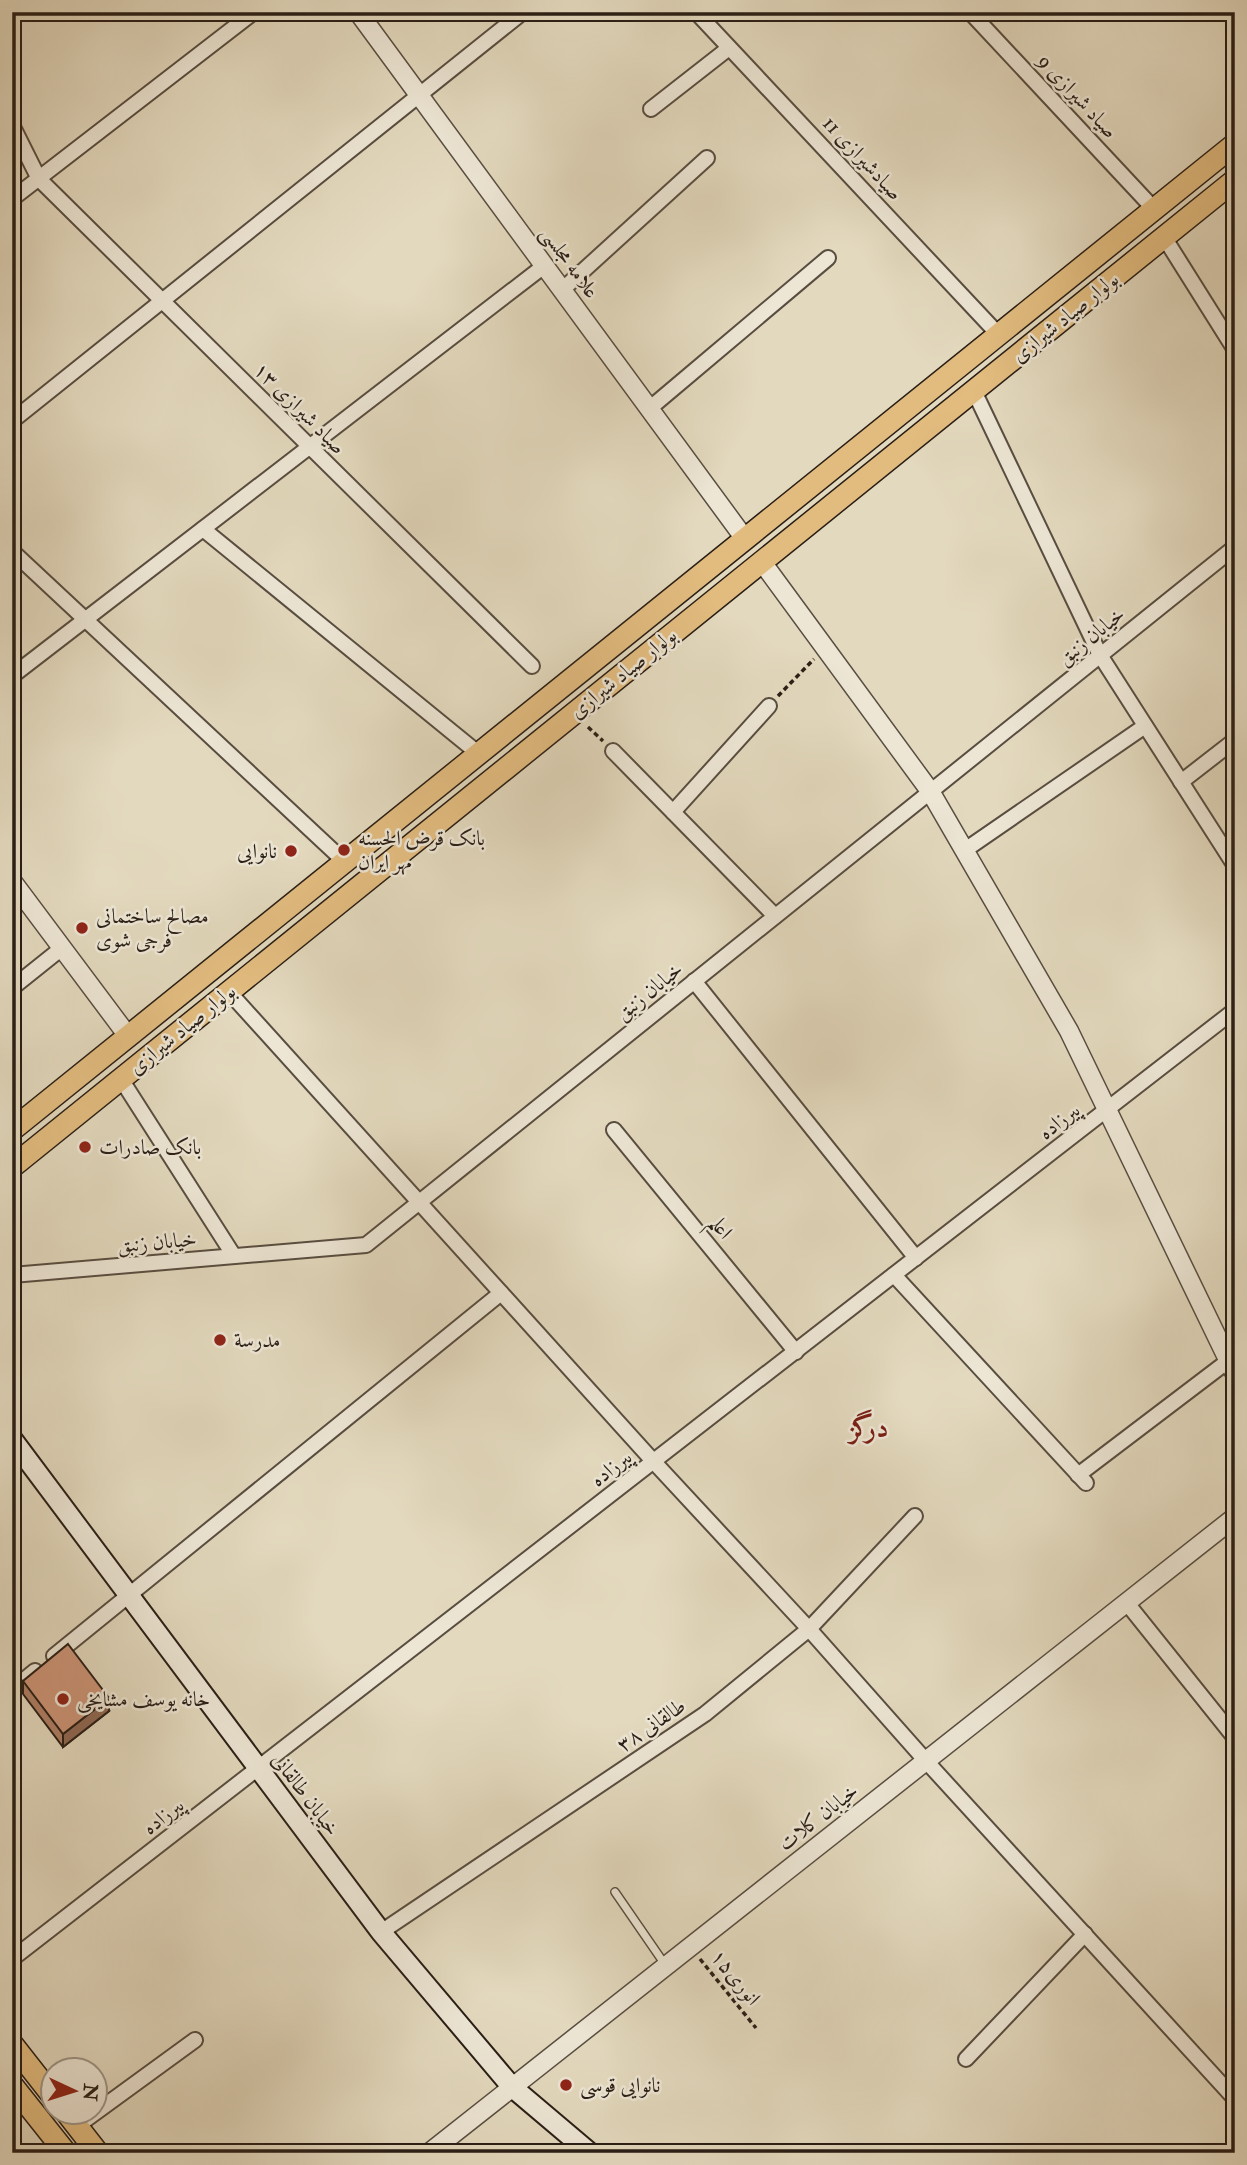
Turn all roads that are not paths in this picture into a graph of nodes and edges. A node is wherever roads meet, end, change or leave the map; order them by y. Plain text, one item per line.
1 (254, 12) edge
2 (358, 12) edge
3 (523, 12) edge
4 (696, 12) edge
5 (970, 12) edge
6 (729, 48) junction
7 (419, 95) junction
8 (651, 109) dead end
9 (12, 125) edge
10 (1235, 144) edge
11 (707, 158) dead end
12 (39, 178) junction
13 (1235, 180) edge
14 (12, 199) edge
15 (1154, 209) junction
16 (1164, 237) junction
17 (828, 258) dead end
18 (544, 266) junction
19 (562, 290) junction
20 (163, 303) junction
21 (998, 334) junction
22 (1235, 350) edge
23 (974, 391) junction
24 (649, 409) junction
25 (12, 421) edge
26 (310, 447) junction
27 (203, 529) junction
28 (745, 539) junction
29 (1235, 547) edge
30 (12, 551) edge
31 (762, 562) junction
32 (86, 620) junction
33 (1100, 655) junction
34 (532, 666) dead end
35 (12, 676) edge
36 (769, 706) road end
37 (1145, 726) junction
38 (1235, 740) edge
39 (613, 751) road end
40 (479, 754) junction
41 (1181, 782) junction
42 (930, 791) junction
43 (673, 812) junction
44 (965, 850) junction
45 (345, 862) junction
46 (1235, 866) edge
47 (12, 881) edge
48 (775, 916) junction
49 (62, 947) junction
50 (694, 981) junction
51 (12, 988) edge
52 (229, 992) junction
53 (1235, 1010) edge
54 (128, 1037) junction
55 (121, 1079) junction
56 (1107, 1110) junction
57 (12, 1130) edge
58 (614, 1130) dead end
59 (12, 1167) edge
60 (419, 1202) junction
61 (234, 1256) junction
62 (916, 1258) junction
63 (12, 1275) edge
64 (894, 1276) junction
65 (501, 1293) junction
66 (796, 1352) junction
67 (1231, 1367) edge
68 (12, 1439) edge
69 (654, 1462) junction
70 (915, 1517) dead end
71 (1235, 1517) edge
72 (128, 1594) junction
73 (1126, 1602) junction
74 (809, 1629) junction
75 (12, 1690) edge
76 (1234, 1737) edge
77 (926, 1761) junction
78 (259, 1768) junction
79 (615, 1892) dead end
80 (381, 1932) junction
81 (1085, 1934) junction
82 (12, 1959) edge
83 (666, 1966) junction
84 (195, 2040) dead end
85 (12, 2044) edge
86 (965, 2059) dead end
87 (38, 2077) edge
88 (12, 2085) edge
89 (512, 2087) junction
90 (108, 2096) edge
91 (1235, 2099) edge
92 (77, 2126) edge
93 (66, 2153) edge
94 (98, 2153) edge
95 (429, 2153) edge
96 (590, 2153) edge

1 - 12 street
2 - 7 street, علامه مجلسی
3 - 7 street
4 - 6 street, صیادشیرازی 11
5 - 15 street, صیاد شیرازی 9
6 - 8 street
6 - 21 street, صیادشیرازی 11
7 - 18 street, علامه مجلسی
7 - 20 street
9 - 12 street, صیاد شیرازی ۱۳
10 - 15 main road, بولوار صیاد شیرازی
11 - 19 street
12 - 14 street
12 - 20 street, صیاد شیرازی ۱۳
13 - 16 main road, بولوار صیاد شیرازی
15 - 21 main road, بولوار صیاد شیرازی
16 - 22 street
16 - 23 main road, بولوار صیاد شیرازی
17 - 24 street
18 - 19 street, علامه مجلسی
18 - 26 street
19 - 24 street, علامه مجلسی
20 - 25 street
20 - 26 street, صیاد شیرازی ۱۳
21 - 28 main road, بولوار صیاد شیرازی
23 - 31 main road, بولوار صیاد شیرازی
23 - 33 street
24 - 28 street, علامه مجلسی
26 - 27 street
26 - 34 street, صیاد شیرازی ۱۳
27 - 32 street
27 - 40 street
28 - 31 main road
28 - 40 main road, بولوار صیاد شیرازی
29 - 33 street, خیابان زنبق
30 - 32 street
31 - 42 street
31 - 52 main road, بولوار صیاد شیرازی
32 - 35 street
32 - 45 street
33 - 37 street
33 - 42 street, خیابان زنبق
36 - 43 street
37 - 41 street
37 - 44 street
38 - 41 street
39 - 43 street
40 - 45 main road, بولوار صیاد شیرازی
41 - 46 street
42 - 44 street
42 - 48 street, خیابان زنبق
43 - 48 street
44 - 56 street
45 - 54 main road, بولوار صیاد شیرازی
47 - 49 street
48 - 50 street, خیابان زنبق
49 - 51 street
49 - 54 street
50 - 60 street, خیابان زنبق
50 - 62 street
52 - 55 main road, بولوار صیاد شیرازی
52 - 60 street
53 - 56 street, پیرزاده
54 - 57 main road, بولوار صیاد شیرازی
55 - 59 main road, بولوار صیاد شیرازی
55 - 61 street
56 - 62 street, پیرزاده
56 - 67 street
58 - 66 street, اعلم
60 - 61 street, خیابان زنبق
60 - 65 street
61 - 63 street, خیابان زنبق
62 - 64 street, پیرزاده
64 - 66 street, پیرزاده
64 - 67 street
65 - 69 street
65 - 72 street
66 - 69 street, پیرزاده
68 - 72 main road, خیابان طالقانی
69 - 74 street
69 - 78 street, پیرزاده
70 - 74 street, طالقانی ۳۸
71 - 73 street, خیابان کلات
72 - 75 street
72 - 78 main road, خیابان طالقانی
73 - 76 street
73 - 77 street, خیابان کلات
74 - 77 street
74 - 80 street, طالقانی ۳۸
77 - 81 street
77 - 83 street, خیابان کلات
78 - 80 main road, خیابان طالقانی
78 - 82 street, پیرزاده
79 - 83 lane
80 - 89 main road, خیابان طالقانی
81 - 86 street
81 - 91 street
83 - 89 street, خیابان کلات
84 - 90 street
85 - 87 main road
88 - 93 main road
89 - 95 street, خیابان کلات
89 - 96 main road, خیابان طالقانی
92 - 94 main road

